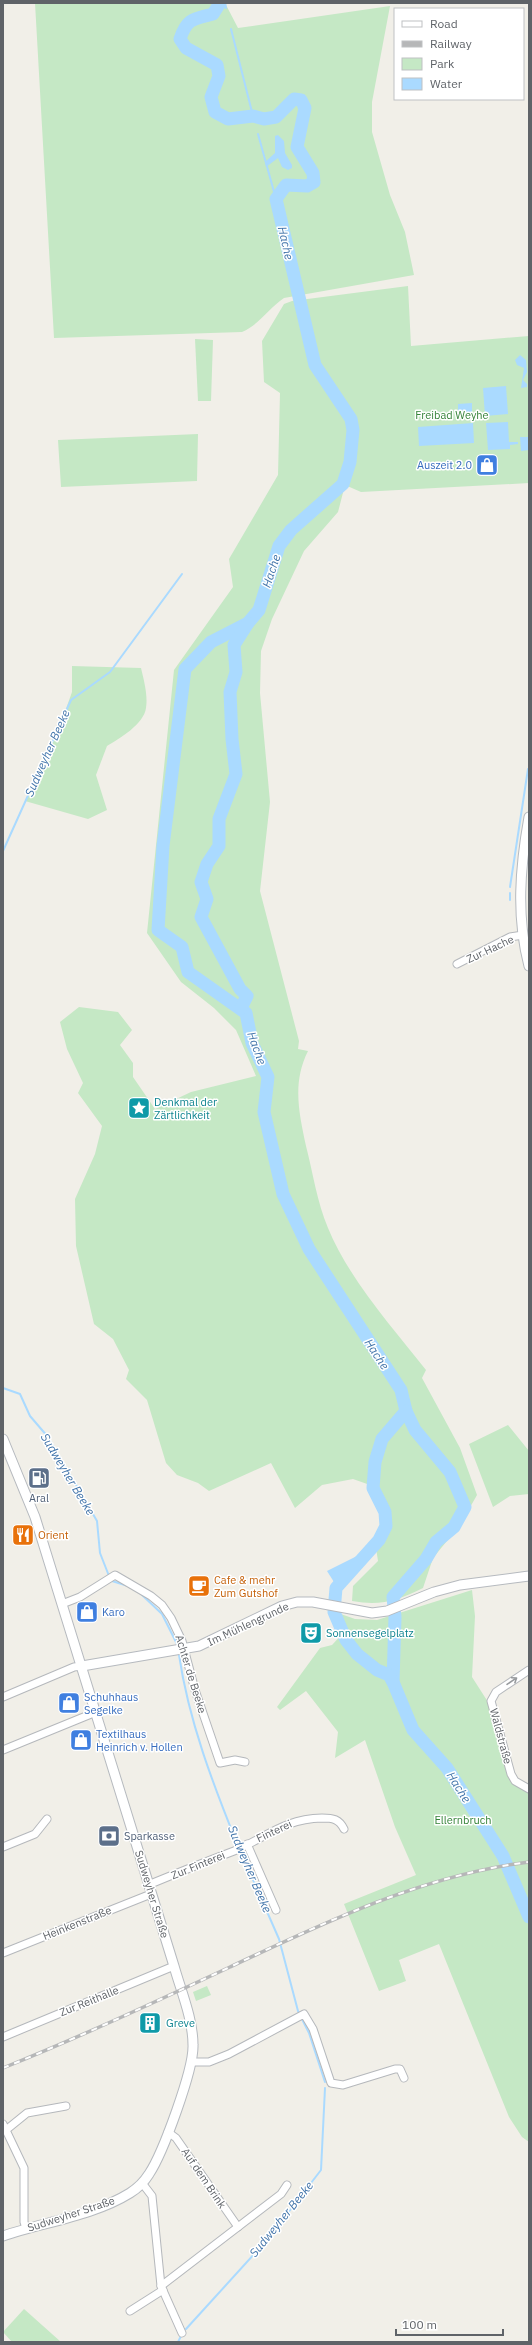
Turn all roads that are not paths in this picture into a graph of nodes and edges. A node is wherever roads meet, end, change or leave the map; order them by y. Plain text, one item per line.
1 (529, 817) edge
2 (523, 935) junction
3 (457, 964) dead end
4 (529, 966) edge
5 (3, 1439) edge
6 (529, 1576) edge
7 (62, 1604) junction
8 (183, 1650) junction
9 (82, 1666) junction
10 (529, 1670) edge
11 (3, 1697) edge
12 (96, 1712) junction
13 (3, 1750) edge
14 (245, 1762) dead end
15 (528, 1788) edge
16 (47, 1819) dead end
17 (344, 1830) dead end
18 (247, 1844) junction
19 (3, 1847) edge
20 (150, 1890) junction
21 (276, 1910) dead end
22 (3, 1952) edge
23 (174, 1966) junction
24 (3, 2037) edge
25 (192, 2062) junction
26 (404, 2078) dead end
27 (66, 2106) dead end
28 (4, 2127) edge
29 (168, 2132) junction
30 (142, 2183) junction
31 (287, 2185) dead end
32 (238, 2227) junction
33 (26, 2228) junction
34 (3, 2236) edge
35 (162, 2288) junction
36 (130, 2311) dead end
37 (182, 2333) dead end

1 - 2 main road
2 - 3 street, Zur Hache
2 - 4 main road
5 - 7 main road, Sudweyher Straße
6 - 8 main road, Im Mühlengrunde
7 - 8 street, Achter de Beeke
7 - 9 main road, Sudweyher Straße
8 - 9 main road, Im Mühlengrunde
8 - 14 street, Achter de Beeke
9 - 11 street
9 - 12 main road, Sudweyher Straße
15 -> 10 street, Waldstraße
12 - 13 street
12 - 20 main road, Sudweyher Straße
16 - 19 street
17 - 18 street, Finterei
18 - 20 street, Zur Finterei
18 - 21 street
20 - 22 street, Heinkenstraße
20 - 23 main road, Sudweyher Straße
23 - 24 street, Zur Reithalle
23 - 25 main road, Sudweyher Straße
25 - 26 street
25 - 29 main road, Sudweyher Straße
27 - 28 street
28 - 33 street
29 - 30 main road, Sudweyher Straße
29 - 32 street, Auf dem Brink
30 - 33 main road, Sudweyher Straße
30 - 35 street
31 - 32 street
32 - 35 street
33 - 34 main road, Sudweyher Straße
35 - 36 street
35 - 37 street

